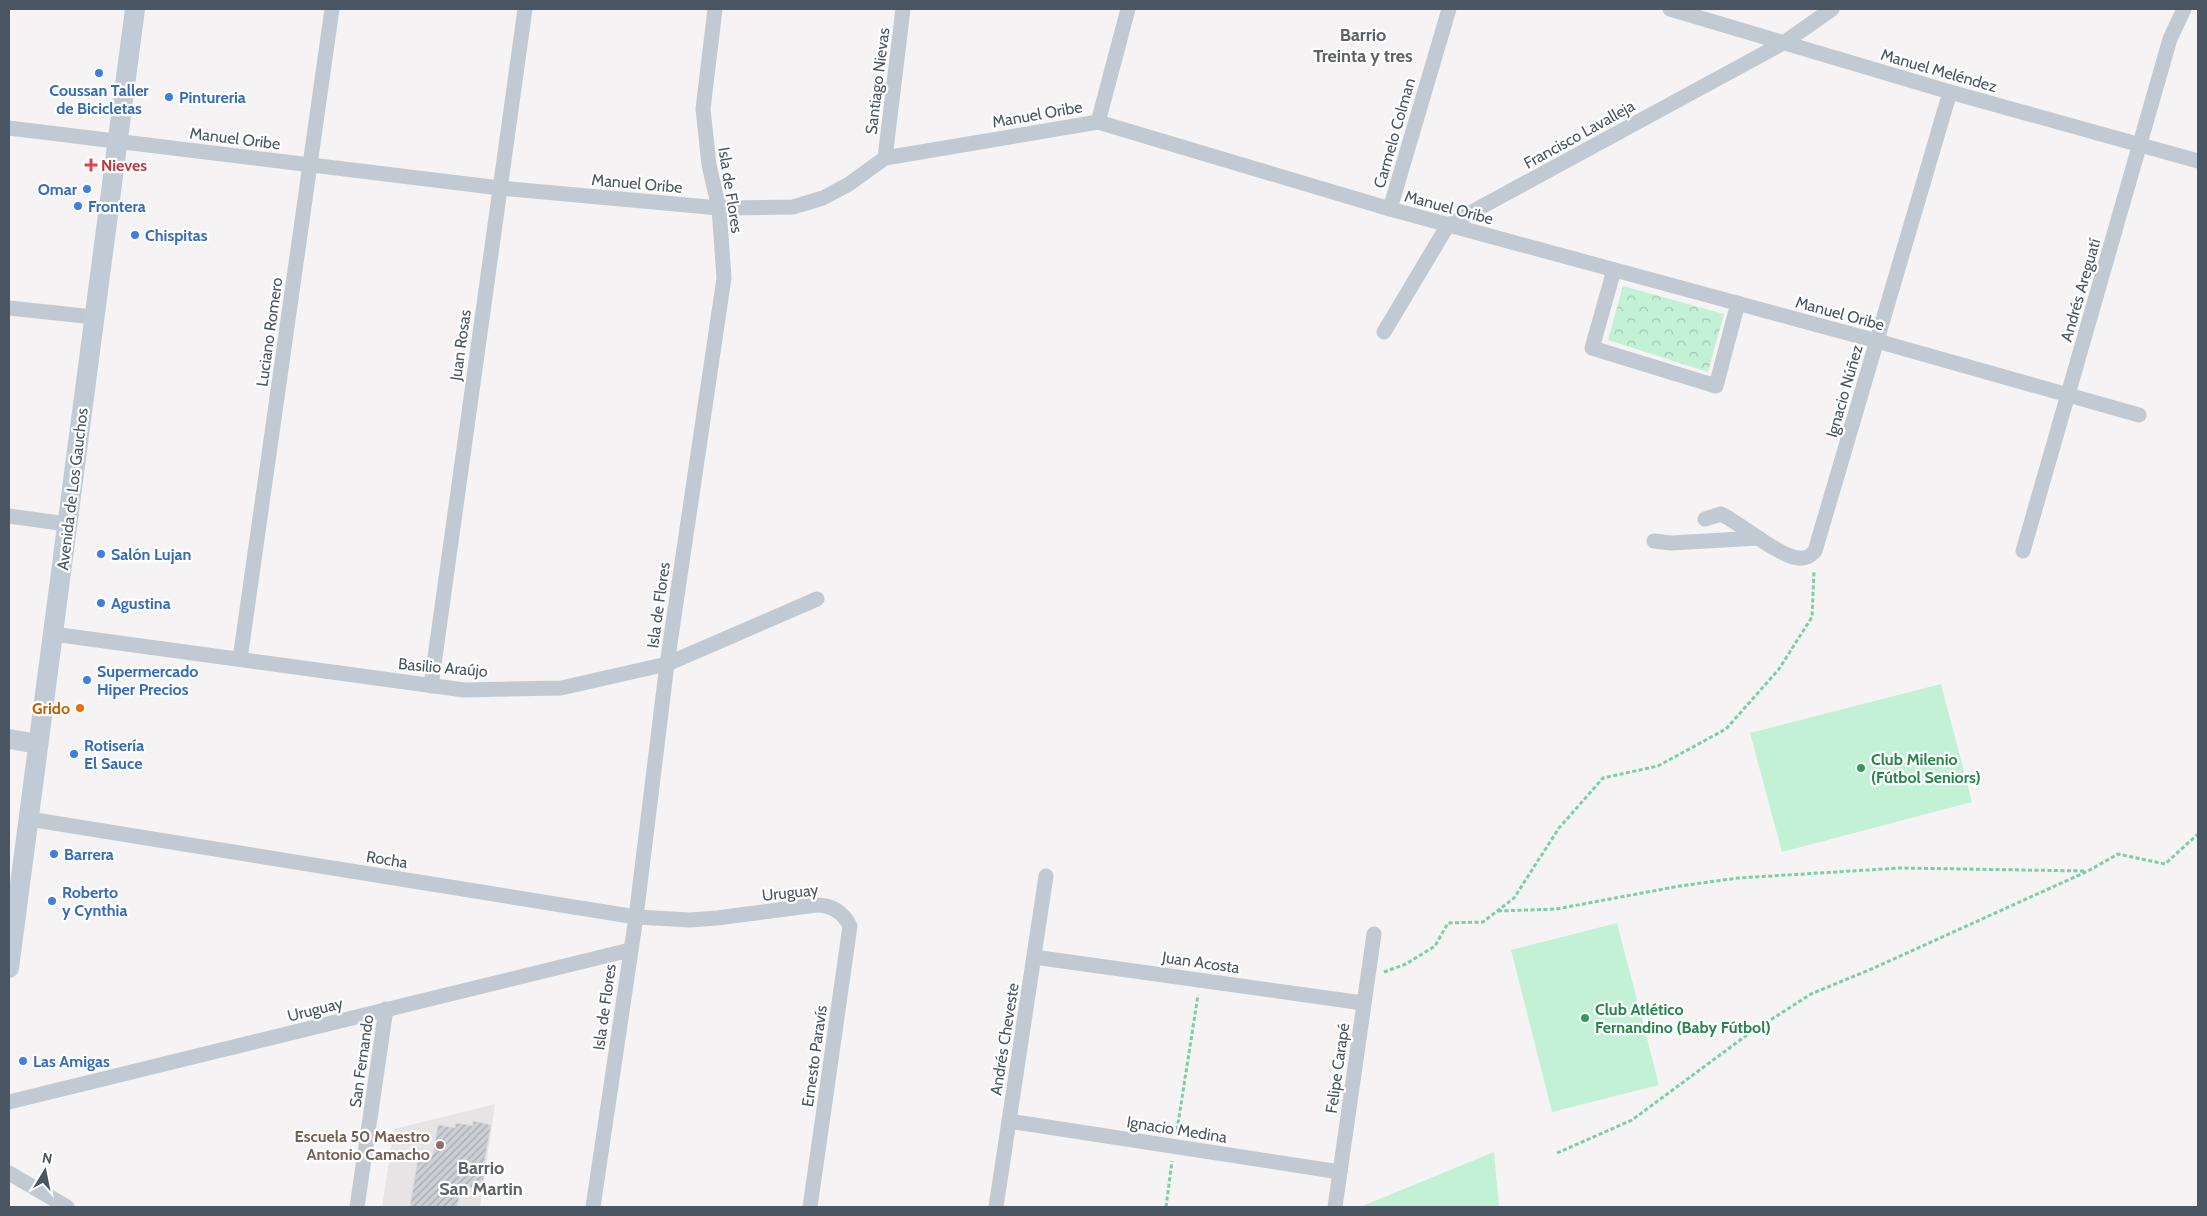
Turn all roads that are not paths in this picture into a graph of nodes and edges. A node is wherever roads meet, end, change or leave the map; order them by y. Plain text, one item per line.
1 (135, 9) edge
2 (332, 9) edge
3 (525, 9) edge
4 (715, 9) edge
5 (904, 9) edge
6 (1128, 9) edge
7 (1449, 9) edge
8 (1670, 9) edge
9 (1832, 9) edge
10 (2184, 9) edge
11 (1785, 42) junction
12 (1950, 92) junction
13 (1098, 122) junction
14 (9, 128) edge
15 (117, 141) junction
16 (2141, 144) junction
17 (885, 158) junction
18 (2198, 161) edge
19 (310, 165) junction
20 (500, 188) junction
21 (719, 208) junction
22 (1390, 209) junction
23 (1448, 226) junction
24 (1614, 270) junction
25 (1738, 304) junction
26 (9, 308) edge
27 (94, 317) junction
28 (1384, 332) dead end
29 (1877, 341) junction
30 (2068, 395) junction
31 (2139, 415) dead end
32 (9, 516) edge
33 (1705, 518) dead end
34 (67, 524) junction
35 (1759, 538) junction
36 (1654, 541) dead end
37 (2023, 550) dead end
38 (817, 599) dead end
39 (53, 634) junction
40 (240, 659) junction
41 (667, 664) junction
42 (431, 686) junction
43 (9, 739) edge
44 (38, 744) junction
45 (29, 819) junction
46 (1046, 876) dead end
47 (840, 913) joint
48 (742, 916) joint
49 (636, 917) junction
50 (12, 925) edge
51 (1374, 934) dead end
52 (630, 950) junction
53 (1034, 957) junction
54 (9, 968) edge
55 (1363, 1003) junction
56 (386, 1009) junction
57 (9, 1102) edge
58 (1009, 1121) junction
59 (9, 1172) edge
60 (1340, 1172) junction
61 (67, 1207) edge
62 (358, 1207) edge
63 (593, 1207) edge
64 (810, 1207) edge
65 (996, 1207) edge
66 (1335, 1207) edge

1 - 15 street, Avenida de Los Gauchos
2 - 19 street, Luciano Romero
3 - 20 street, Juan Rosas
4 - 21 street, Isla de Flores
5 - 17 street, Santiago Nievas
6 - 13 street
7 - 22 street, Carmelo Colman
8 - 11 street, Manuel Meléndez
9 - 11 street, Francisco Lavalleja
10 - 16 street, Andrés Areguatí
11 - 12 street, Manuel Meléndez
11 - 23 street, Francisco Lavalleja
12 - 16 street, Manuel Meléndez
12 - 29 street, Ignacio Núñez
13 - 17 street, Manuel Oribe
13 - 22 street, Manuel Oribe
14 - 15 street, Manuel Oribe
15 - 19 street, Manuel Oribe
15 - 27 street, Avenida de Los Gauchos
16 - 18 street, Manuel Meléndez
16 - 30 street, Andrés Areguatí
17 - 21 street, Manuel Oribe
19 - 20 street, Manuel Oribe
19 - 40 street, Luciano Romero
20 - 21 street, Manuel Oribe
20 - 42 street, Juan Rosas
21 - 41 street, Isla de Flores
22 - 23 street, Manuel Oribe
23 - 24 street, Manuel Oribe
23 - 28 street
24 - 25 street, Manuel Oribe
24 - 25 street
25 - 29 street, Manuel Oribe
26 - 27 street
27 - 34 street, Avenida de Los Gauchos
29 - 30 street, Manuel Oribe
29 - 35 street, Ignacio Núñez
30 - 31 street, Manuel Oribe
30 - 37 street, Andrés Areguatí
32 - 34 street
33 - 35 street
34 - 39 street, Avenida de Los Gauchos
35 - 36 street
38 - 41 street, Basilio Araújo
39 - 40 street, Basilio Araújo
39 - 44 street, Avenida de Los Gauchos
40 - 42 street, Basilio Araújo
41 - 42 street, Basilio Araújo
41 - 49 street, Isla de Flores
43 - 44 street
44 - 45 street, Avenida de Los Gauchos
45 - 49 street, Rocha
45 - 50 street, Avenida de Los Gauchos
46 - 53 street, Andrés Cheveste
47 - 48 street, Uruguay
47 - 64 street, Ernesto Paravís
48 - 49 street, Rocha
49 - 52 street, Isla de Flores
50 - 54 street, Avenida de Los Gauchos
51 - 55 street, Felipe Carapé
52 - 56 street, Uruguay
52 - 63 street, Isla de Flores
53 - 55 street, Juan Acosta
53 - 58 street, Andrés Cheveste
55 - 60 street, Felipe Carapé
56 - 57 street, Uruguay
56 - 62 street, San Fernando
58 - 60 street, Ignacio Medina
58 - 65 street, Andrés Cheveste
59 - 61 street
60 - 66 street, Felipe Carapé

